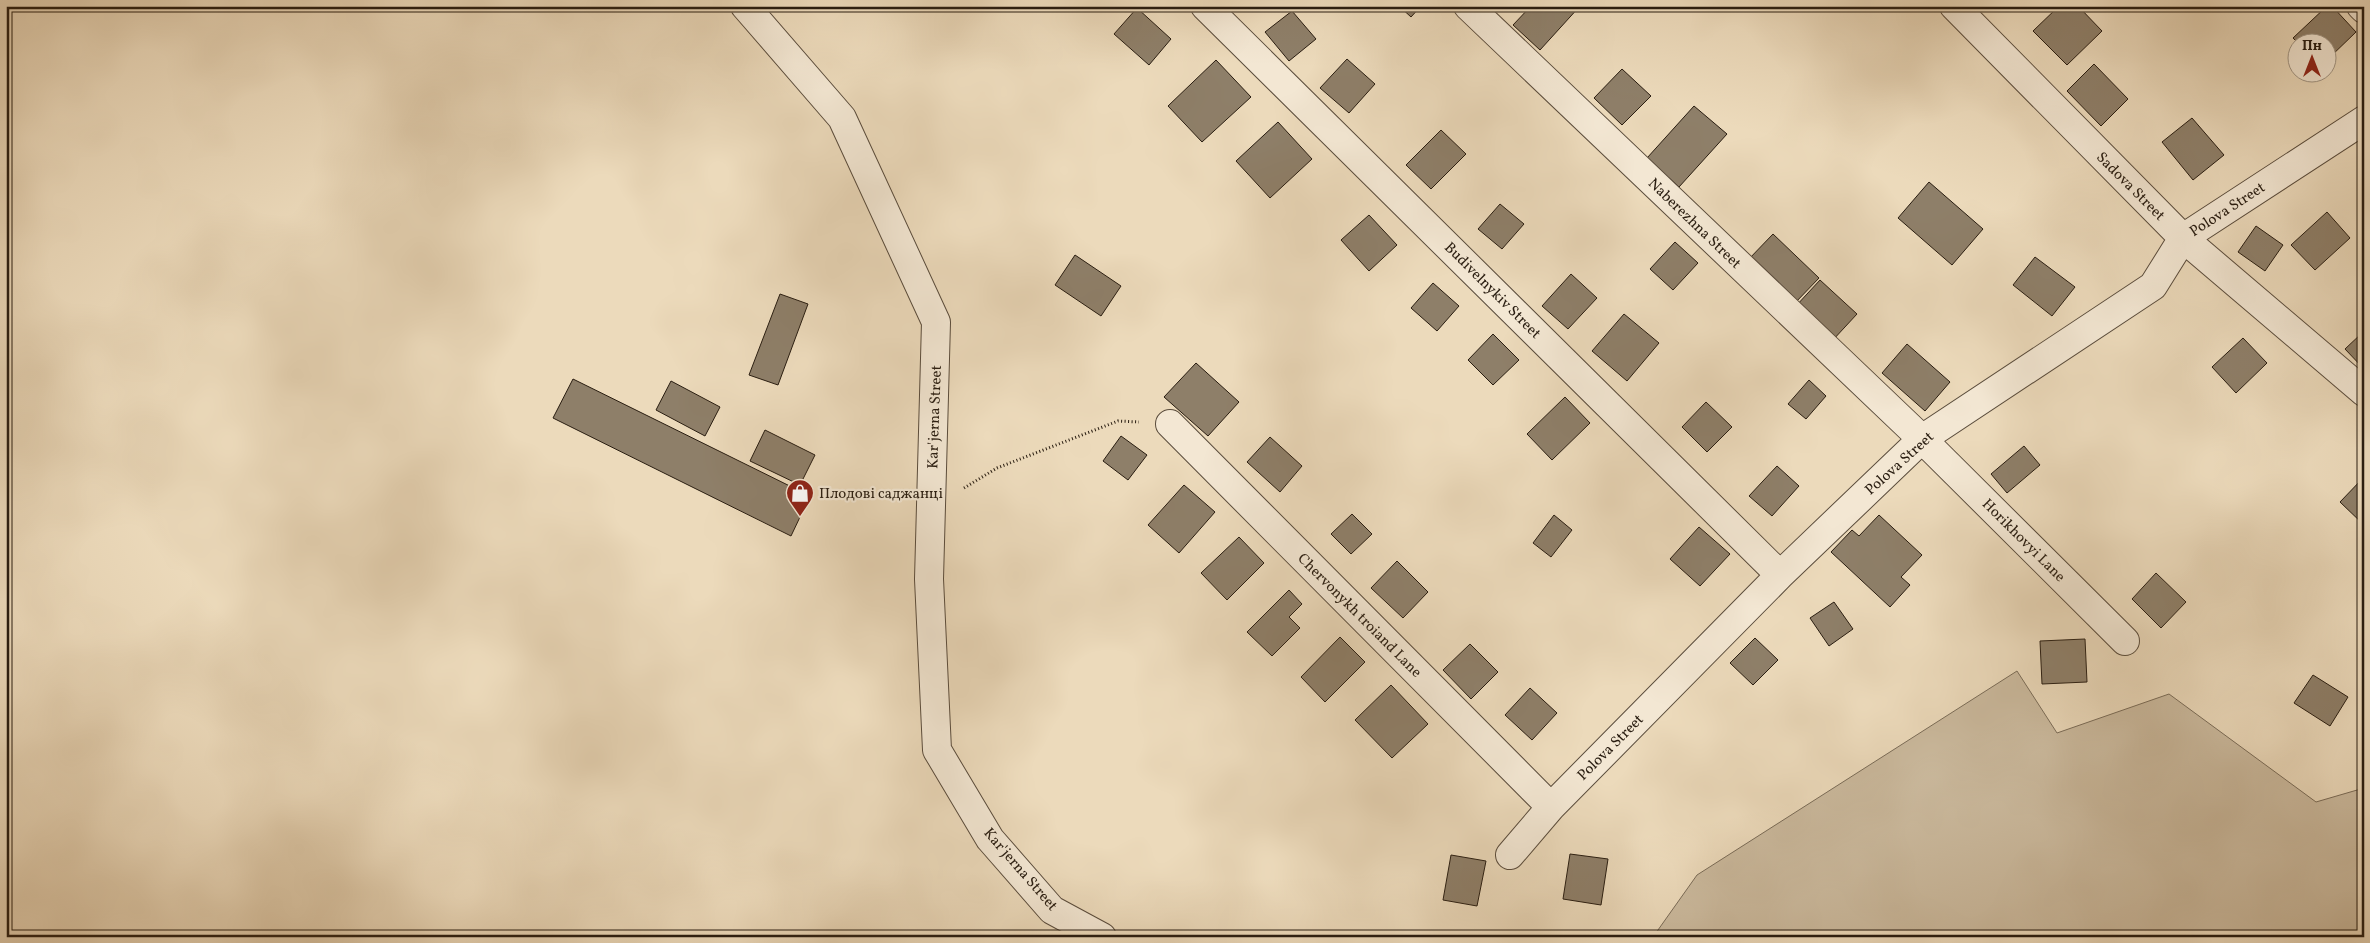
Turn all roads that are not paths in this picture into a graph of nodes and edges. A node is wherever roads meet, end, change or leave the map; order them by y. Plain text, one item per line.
1 (745, 6) edge
2 (1205, 6) edge
3 (1468, 6) edge
4 (1954, 6) edge
5 (2364, 120) edge
6 (2183, 238) junction
7 (2364, 392) edge
8 (1170, 424) road end
9 (1922, 439) junction
10 (1780, 574) junction
11 (2125, 641) dead end
12 (1551, 807) junction
13 (1510, 856) dead end
14 (1102, 937) edge

1 - 14 street, Kar'jerna Street
2 - 10 street, Budivelnykiv Street
3 - 9 street, Naberezhna Street
4 - 6 street, Sadova Street
5 - 6 street, Polova Street
6 - 7 street, Sadova Street
6 - 9 street, Polova Street
8 - 12 street, Chervonykh troiand Lane
9 - 10 street, Polova Street
9 - 11 street, Horikhovyi Lane
10 - 12 street, Polova Street
12 - 13 street, Polova Street

